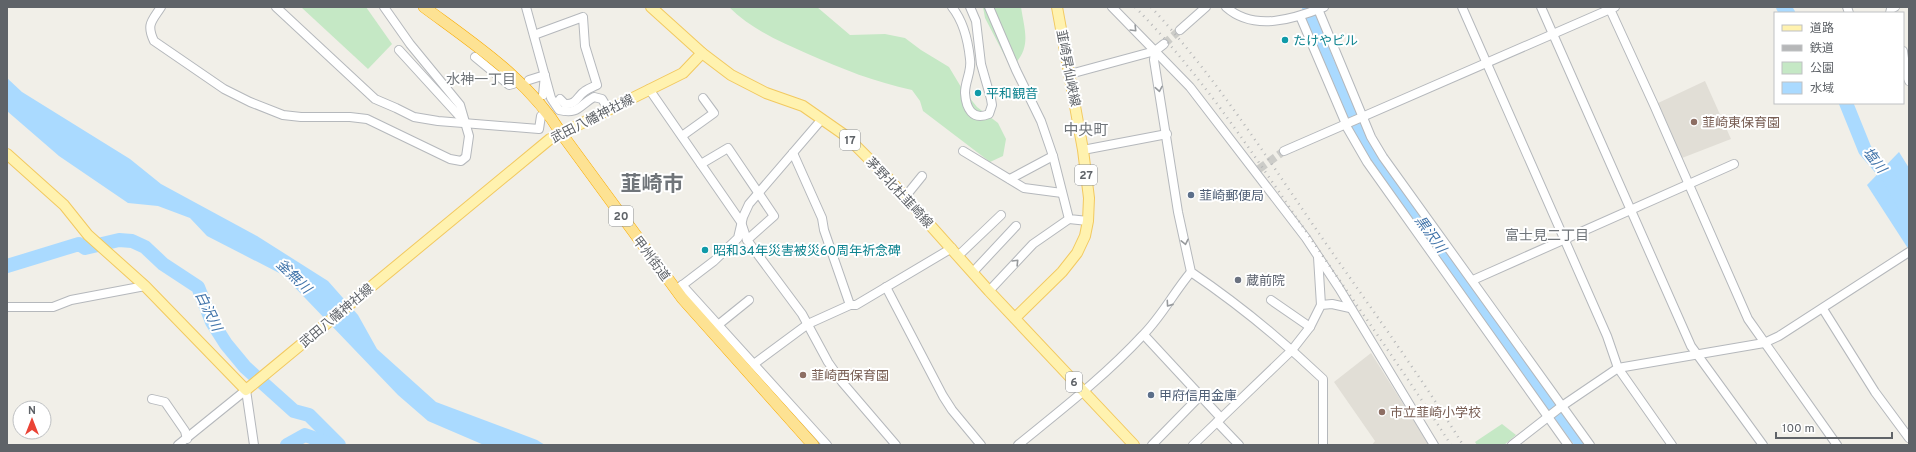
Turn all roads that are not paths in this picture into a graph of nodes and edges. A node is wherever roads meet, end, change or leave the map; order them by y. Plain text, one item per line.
1 (161, 7) edge
2 (276, 7) edge
3 (384, 7) edge
4 (424, 7) edge
5 (526, 7) edge
6 (651, 7) edge
7 (952, 7) edge
8 (970, 7) edge
9 (989, 7) edge
10 (1057, 7) edge
11 (1112, 7) edge
12 (1206, 7) edge
13 (1226, 7) edge
14 (1462, 7) edge
15 (1541, 7) edge
16 (1321, 8) edge
17 (1611, 8) edge
18 (1300, 16) junction
19 (1180, 30) tunnel mouth
20 (1553, 34) junction
21 (534, 35) junction
22 (1164, 44) tunnel mouth
23 (399, 50) dead end
24 (1156, 51) junction
25 (702, 53) junction
26 (475, 57) dead end
27 (1904, 58) edge
28 (1487, 63) junction
29 (1070, 74) junction
30 (545, 75) junction
31 (529, 80) dead end
32 (1909, 81) edge
33 (513, 84) dead end
34 (649, 89) junction
35 (543, 95) dead end
36 (703, 98) dead end
37 (560, 99) dead end
38 (579, 103) junction
39 (608, 109) junction
40 (541, 116) dead end
41 (1362, 116) junction
42 (822, 118) junction
43 (466, 122) junction
44 (1345, 124) junction
45 (561, 133) junction
46 (1167, 134) junction
47 (682, 136) junction
48 (1083, 150) junction
49 (963, 151) dead end
50 (1284, 151) tunnel mouth
51 (793, 153) junction
52 (7, 154) edge
53 (1053, 156) junction
54 (701, 164) junction
55 (1734, 164) dead end
56 (922, 176) dead end
57 (1010, 179) junction
58 (1689, 184) junction
59 (758, 193) junction
60 (1062, 193) junction
61 (906, 197) junction
62 (1631, 210) junction
63 (1001, 215) dead end
64 (1069, 219) junction
65 (1088, 221) junction
66 (741, 222) junction
67 (1016, 226) dead end
68 (1565, 239) junction
69 (747, 240) junction
70 (956, 251) junction
71 (1909, 252) edge
72 (1318, 256) junction
73 (973, 272) junction
74 (1191, 272) junction
75 (1473, 280) junction
76 (145, 286) junction
77 (679, 288) junction
78 (886, 288) junction
79 (989, 291) junction
80 (749, 300) dead end
81 (1271, 300) dead end
82 (850, 305) junction
83 (1321, 305) junction
84 (7, 307) edge
85 (1825, 307) junction
86 (1350, 308) junction
87 (1015, 318) junction
88 (808, 324) junction
89 (718, 325) junction
90 (1310, 327) junction
91 (1144, 335) junction
92 (1764, 343) junction
93 (1292, 350) junction
94 (1697, 354) junction
95 (754, 364) junction
96 (1618, 368) junction
97 (250, 387) junction
98 (1084, 393) junction
99 (1200, 396) junction
100 (152, 399) dead end
101 (1562, 406) junction
102 (1548, 417) junction
103 (1219, 420) junction
104 (1909, 438) edge
105 (187, 439) junction
106 (178, 445) edge
107 (254, 445) edge
108 (813, 445) edge
109 (827, 445) edge
110 (896, 445) edge
111 (981, 445) edge
112 (1018, 445) edge
113 (1134, 445) edge
114 (1152, 445) edge
115 (1193, 445) edge
116 (1239, 445) edge
117 (1323, 445) edge
118 (1434, 445) edge
119 (1512, 445) edge
120 (1568, 445) edge
121 (1590, 445) edge
122 (1672, 445) edge
123 (1763, 445) edge
124 (1837, 445) edge

1 - 43 street
2 - 43 street
3 - 43 street
4 - 45 highway, 甲州街道 / 20
5 - 21 street
6 - 25 main road, 茅野北杜韮崎線 / 17
7 - 8 street
9 - 53 street
10 - 29 main road, 韮崎昇仙峡線 / 27
11 -> 24 street
12 - 19 street
13 - 18 street
14 - 28 street
15 - 20 street
16 - 18 street
16 - 41 street
17 - 20 street
17 - 58 street
18 - 44 street
20 - 28 street
20 - 62 street
21 - 30 street
21 - 38 street
22 - 24 street
23 - 43 street
24 - 29 street
24 -> 46 street
24 - 72 street
25 - 34 main road, 武田八幡神社線
25 - 42 main road, 茅野北杜韮崎線 / 17
26 - 33 street
27 - 32 street
28 - 41 street
28 - 68 street
29 - 48 main road, 韮崎昇仙峡線 / 27
30 - 31 street
30 - 35 street
30 - 38 street
34 - 39 main road, 武田八幡神社線
34 - 47 street
36 - 47 street
37 - 38 street
38 - 39 street
39 - 45 main road, 武田八幡神社線
40 - 43 street
41 - 44 street
41 - 75 street
42 - 51 street
42 - 61 main road, 茅野北杜韮崎線 / 17
44 - 50 street
44 - 102 street
45 - 77 highway, 甲州街道 / 20
45 - 97 main road, 武田八幡神社線
46 - 48 street
46 -> 74 street
47 - 54 street
48 - 65 main road, 韮崎昇仙峡線 / 27
49 - 57 street
51 - 59 street
51 - 82 street
52 - 76 main road
53 - 57 street
53 - 60 street
54 - 59 street
54 - 66 street
55 - 58 street
56 - 61 street
57 - 60 street
58 - 62 street
58 - 92 street
59 - 66 street
59 - 69 street
60 - 64 street
61 - 70 main road, 茅野北杜韮崎線 / 17
62 - 68 street
62 - 94 street
63 - 70 street
64 - 65 street
79 -> 64 street
65 - 87 main road, 韮崎昇仙峡線 / 27
66 - 69 street
66 - 77 street
67 - 73 street
68 - 75 street
68 - 96 street
69 - 88 street
70 - 73 main road, 茅野北杜韮崎線 / 17
70 - 78 street
71 - 85 street
72 - 83 street
72 - 86 street
73 - 79 main road, 茅野北杜韮崎線 / 17
74 -> 91 street
74 - 93 street
75 - 101 street
76 - 84 street
76 - 97 main road
77 - 89 street
77 - 108 highway, 甲州街道 / 20
78 - 82 street
78 - 111 street
79 - 87 main road, 茅野北杜韮崎線 / 17
80 - 89 street
81 - 90 street
82 - 88 street
83 - 86 street
83 - 90 street
85 - 92 street
85 - 104 street
86 - 118 street
87 - 98 main road, 6
88 - 95 street
88 - 110 street
89 - 95 street
90 - 93 street
91 - 98 street
91 - 99 street
92 - 94 street
92 - 124 street
93 - 103 street
93 - 117 street
94 - 96 street
94 - 123 street
95 - 109 street
96 - 101 street
96 - 122 street
97 - 105 street
97 - 107 street
98 - 112 street
98 - 113 main road, 6
99 - 103 street
99 - 114 street
100 - 105 street
101 - 102 street
101 - 121 street
102 - 119 street
102 - 120 street
103 - 115 street
103 - 116 street
105 - 106 street

